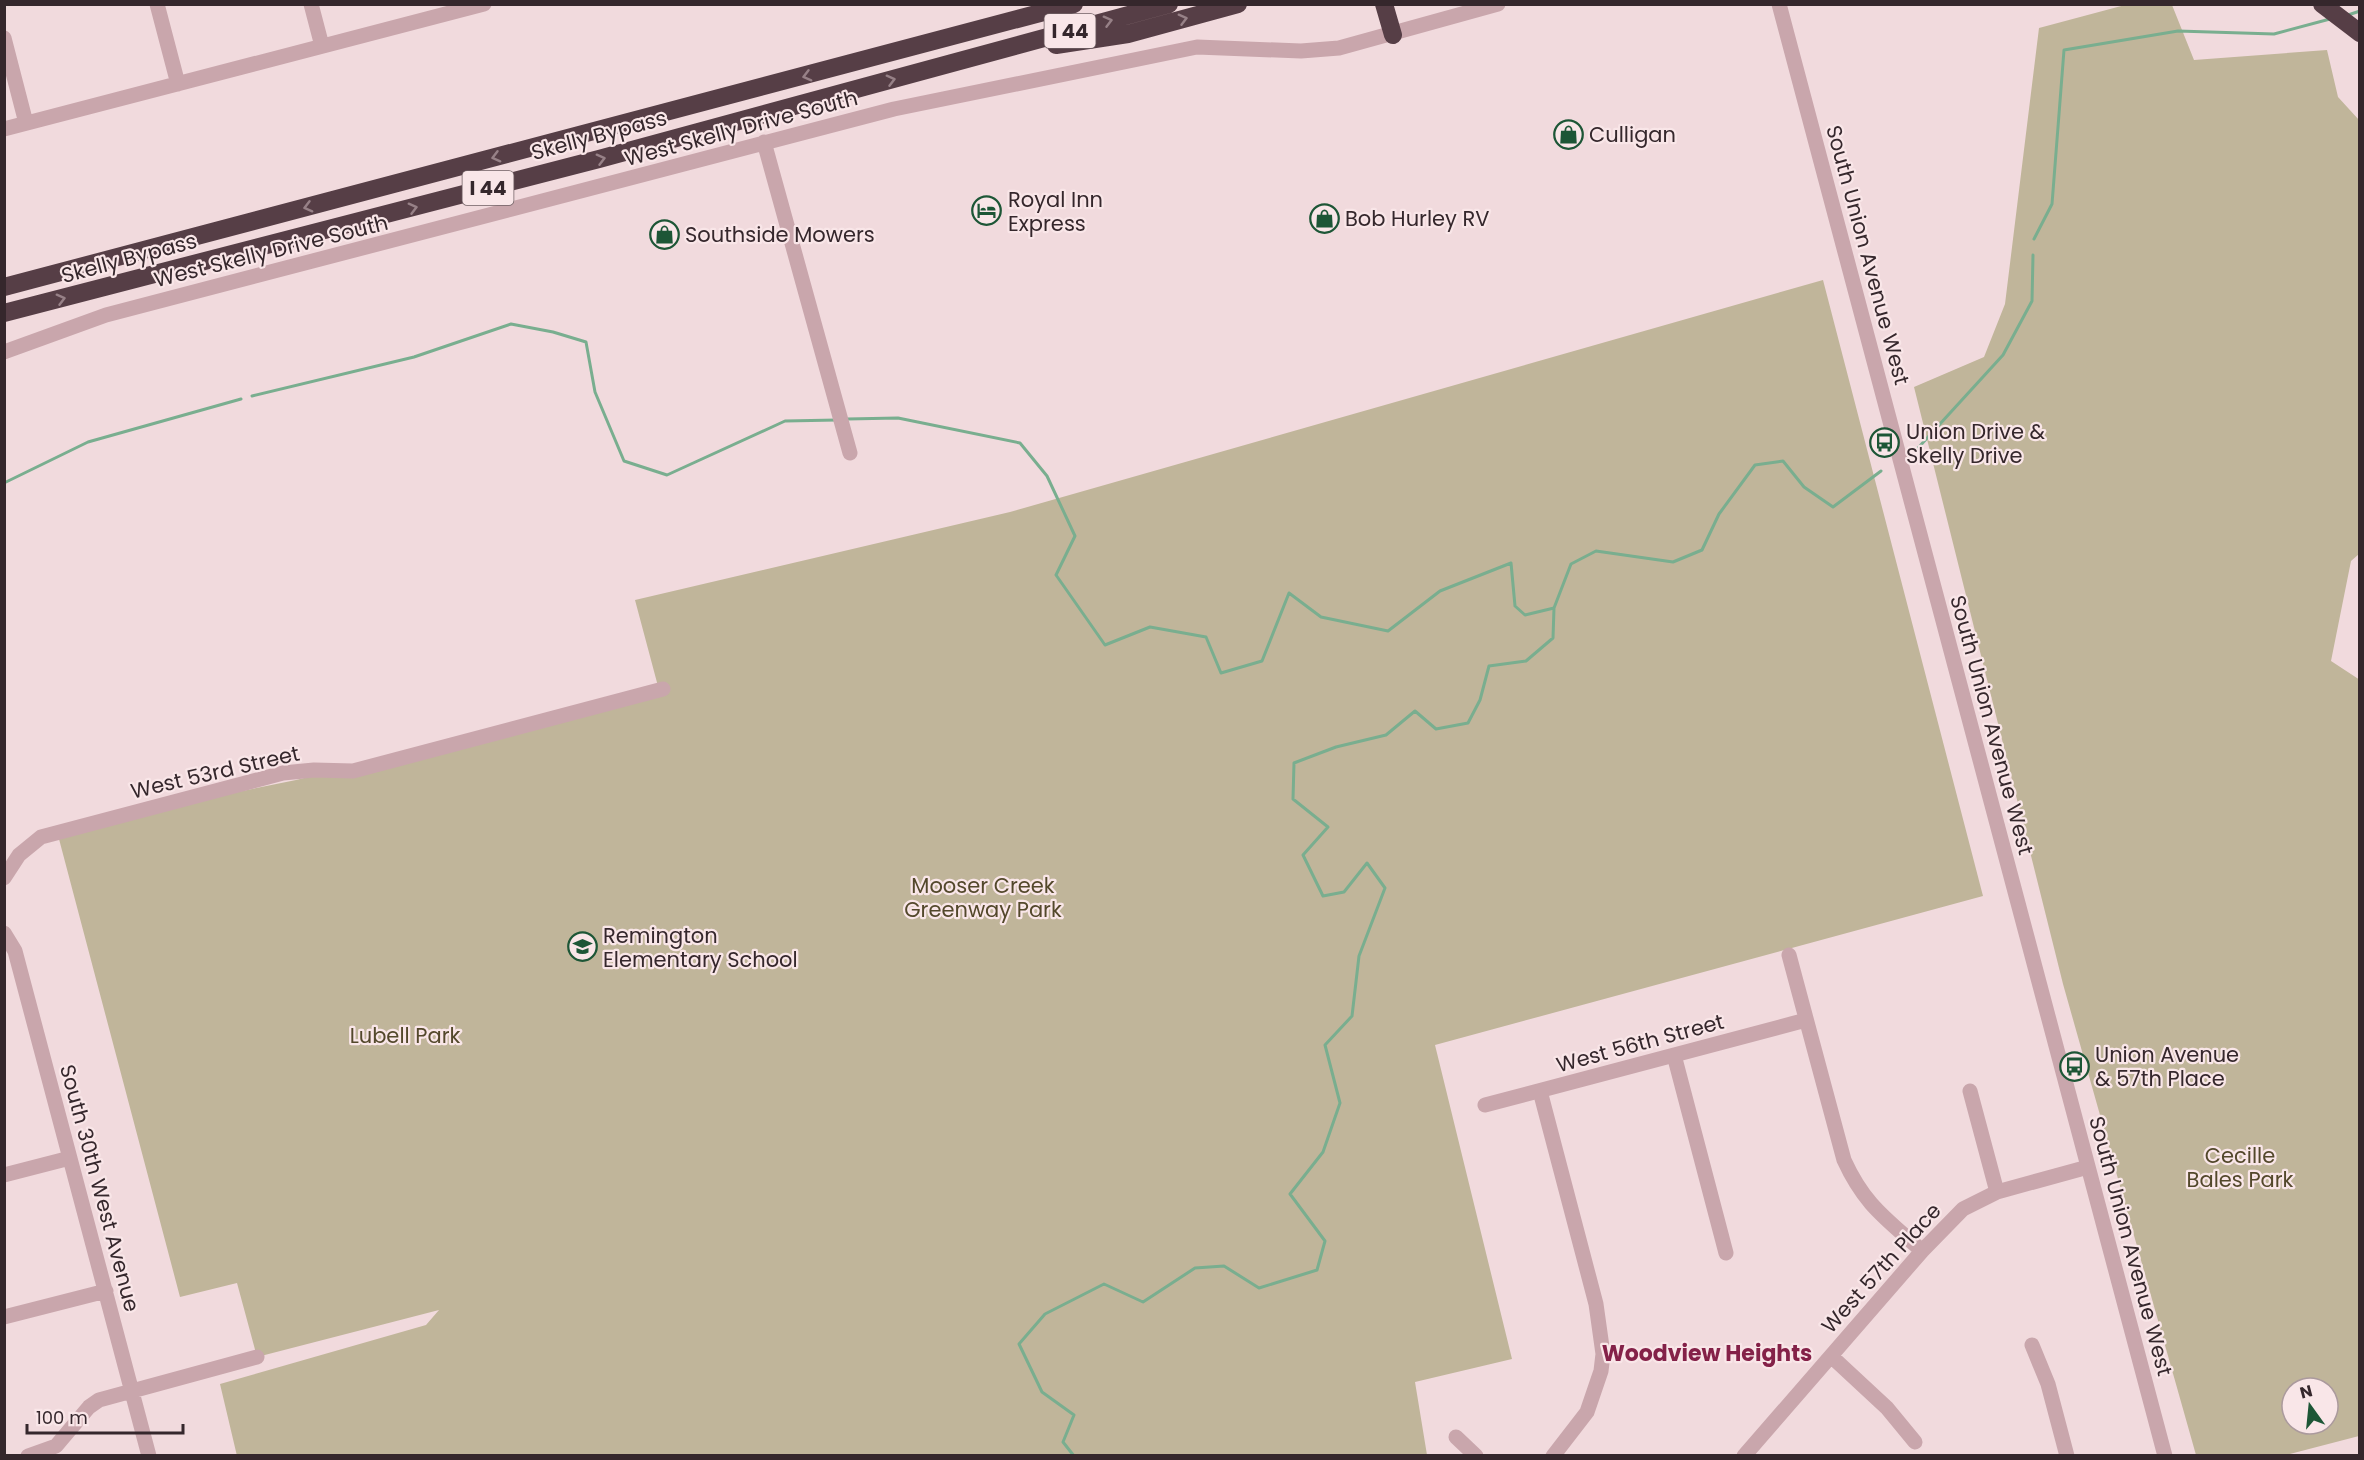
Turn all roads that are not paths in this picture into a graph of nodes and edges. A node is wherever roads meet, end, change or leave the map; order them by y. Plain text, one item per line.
1 (157, 4) edge
2 (311, 4) edge
3 (484, 4) edge
4 (1044, 4) edge
5 (1074, 4) edge
6 (1169, 4) edge
7 (1238, 4) edge
8 (1384, 4) edge
9 (1498, 4) edge
10 (1779, 4) edge
11 (2322, 4) edge
12 (2354, 29) edge
13 (965, 34) junction
14 (1393, 35) junction
15 (4, 38) edge
16 (322, 46) junction
17 (971, 58) junction
18 (178, 84) junction
19 (26, 123) junction
20 (4, 129) edge
21 (764, 142) junction
22 (4, 287) edge
23 (4, 313) edge
24 (4, 352) edge
25 (850, 453) dead end
26 (663, 689) dead end
27 (4, 878) edge
28 (4, 933) edge
29 (1790, 955) dead end
30 (1806, 1020) junction
31 (1674, 1055) junction
32 (1539, 1091) junction
33 (1970, 1091) dead end
34 (1485, 1106) dead end
35 (70, 1158) junction
36 (2088, 1167) junction
37 (4, 1175) edge
38 (1997, 1192) junction
39 (1922, 1251) junction
40 (1726, 1253) dead end
41 (106, 1291) junction
42 (4, 1317) edge
43 (2032, 1345) dead end
44 (1831, 1356) junction
45 (257, 1357) dead end
46 (132, 1390) junction
47 (1456, 1437) dead end
48 (1915, 1442) dead end
49 (28, 1455) edge
50 (149, 1455) edge
51 (1476, 1455) edge
52 (1553, 1455) edge
53 (1743, 1455) edge
54 (2067, 1455) edge
55 (2165, 1455) edge

1 - 18 street
2 - 16 street
3 - 16 street
4 - 13 highway
5 - 13 highway, Skelly Bypass / I 44
17 -> 6 highway, Skelly Bypass / I 44
17 -> 7 highway
8 - 14 highway
9 - 14 street, West Skelly Drive South
10 - 36 street, South Union Avenue West
11 - 12 highway
13 -> 22 highway, Skelly Bypass / I 44
14 - 21 street, West Skelly Drive South
15 - 19 street
16 - 18 street
23 -> 17 highway, Skelly Bypass / I 44
18 - 19 street
19 - 20 street
21 - 24 street, West Skelly Drive South
21 - 25 street
26 - 27 street, West 53rd Street
28 - 35 street, South 30th West Avenue
29 - 30 street
30 - 31 street, West 56th Street
30 - 39 street
31 - 32 street, West 56th Street
31 - 40 street
32 - 34 street, West 56th Street
32 - 52 street
33 - 38 street
35 - 37 street
35 - 41 street, South 30th West Avenue
36 - 38 street, West 57th Place
36 - 55 street, South Union Avenue West
38 - 39 street, West 57th Place
39 - 44 street, West 57th Place
41 - 42 street
41 - 46 street, South 30th West Avenue
43 - 54 street
44 - 48 street
44 - 53 street, West 57th Place
45 - 46 street
46 - 49 street
46 - 50 street, South 30th West Avenue
47 - 51 street

